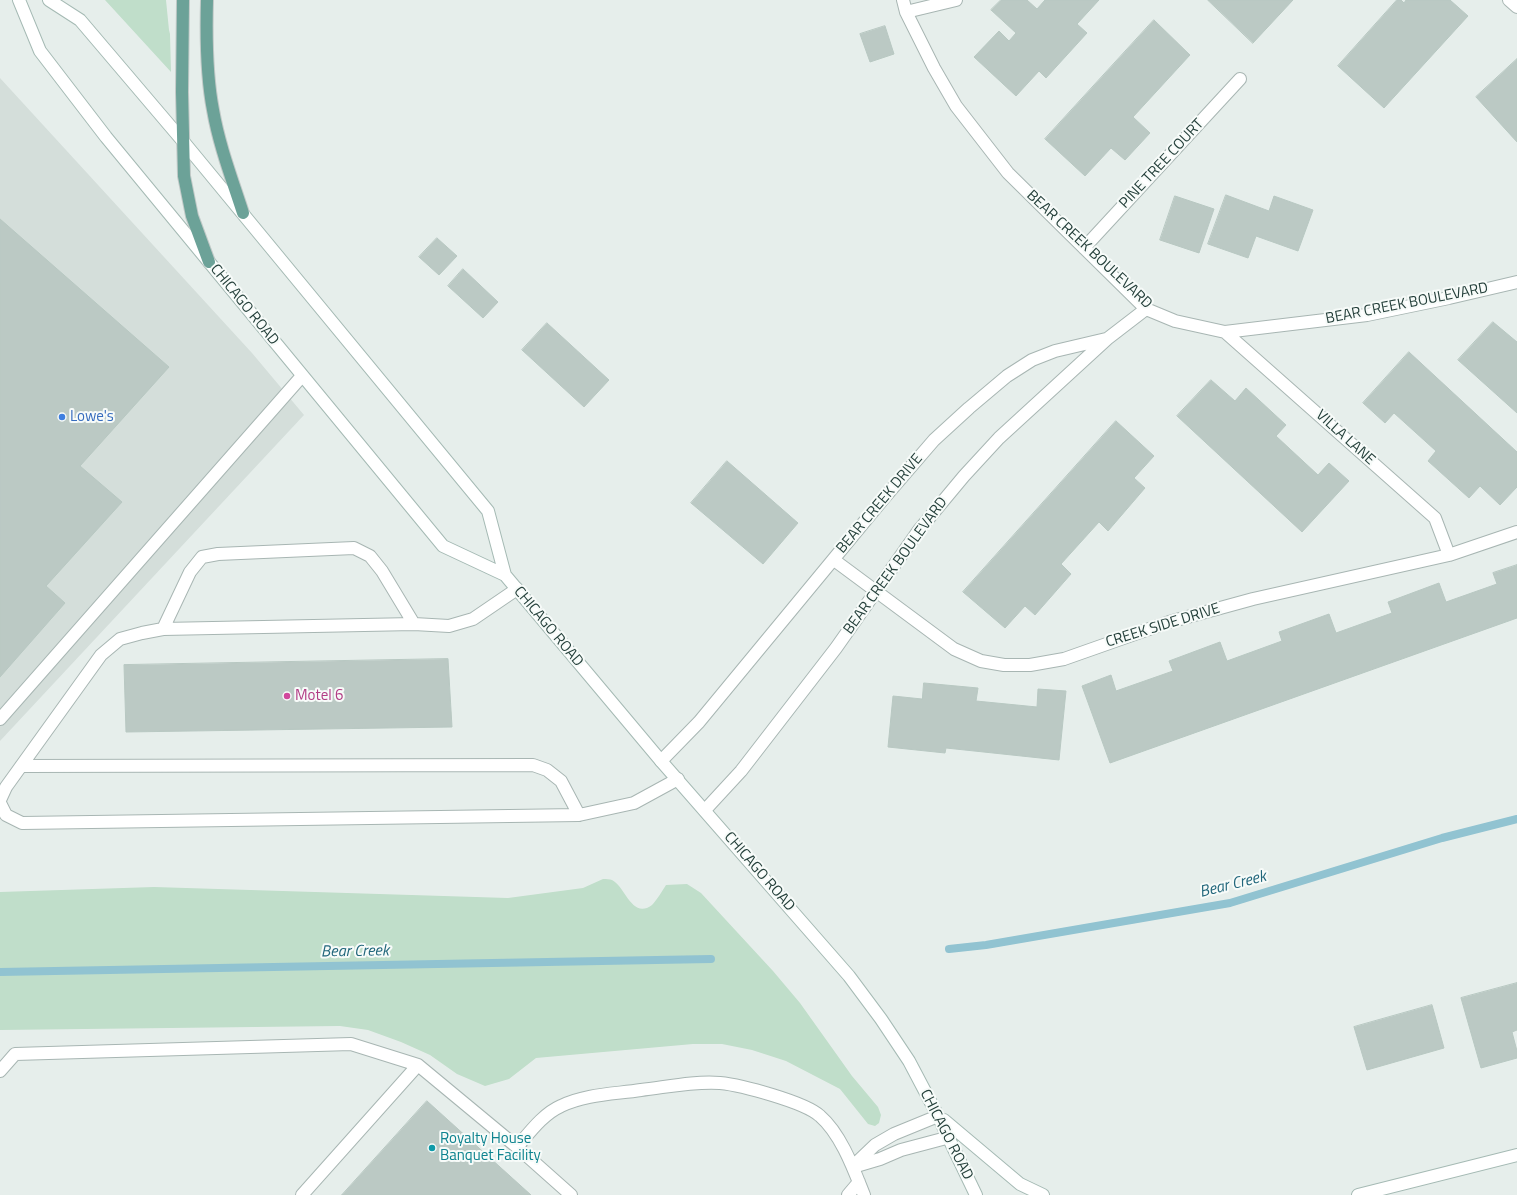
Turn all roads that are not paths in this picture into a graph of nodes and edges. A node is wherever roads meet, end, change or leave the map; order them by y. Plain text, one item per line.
1 (19, 0) edge
2 (49, 0) edge
3 (183, 0) edge
4 (207, 0) edge
5 (956, 0) edge
6 (1509, 0) edge
7 (904, 6) edge
8 (1517, 7) edge
9 (1240, 79) dead end
10 (182, 140) junction
11 (243, 213) junction
12 (1084, 248) junction
13 (209, 262) junction
14 (1517, 282) edge
15 (1146, 309) junction
16 (1225, 332) junction
17 (1107, 339) junction
18 (302, 376) junction
19 (1517, 532) edge
20 (1449, 555) junction
21 (834, 560) junction
22 (505, 575) junction
23 (516, 589) junction
24 (876, 591) junction
25 (414, 624) junction
26 (163, 629) junction
27 (0, 719) edge
28 (661, 761) junction
29 (21, 766) junction
30 (678, 779) junction
31 (0, 801) edge
32 (705, 810) junction
33 (579, 815) junction
34 (418, 1065) junction
35 (0, 1071) edge
36 (938, 1116) junction
37 (950, 1137) junction
38 (517, 1147) junction
39 (1517, 1156) edge
40 (852, 1167) junction
41 (859, 1182) junction
42 (302, 1195) edge
43 (571, 1195) edge
44 (848, 1195) edge
45 (864, 1195) edge
46 (976, 1195) edge
47 (1043, 1195) edge
48 (1358, 1195) edge

1 - 13 street, CHICAGO ROAD
2 - 10 street, CHICAGO ROAD
3 - 10 main road
4 - 11 main road
5 - 7 street
6 - 8 street
7 - 12 street, BEAR CREEK BOULEVARD
9 - 12 street, PINE TREE COURT
10 - 11 street, CHICAGO ROAD
10 - 13 main road
11 - 22 street, CHICAGO ROAD
12 - 15 street, BEAR CREEK BOULEVARD
13 - 18 street, CHICAGO ROAD
14 - 16 street, BEAR CREEK BOULEVARD
15 - 16 street, BEAR CREEK BOULEVARD
15 - 17 street, BEAR CREEK DRIVE
16 - 20 street, VILLA LANE
17 - 21 street, BEAR CREEK DRIVE
17 - 24 street, BEAR CREEK BOULEVARD
18 - 22 street, CHICAGO ROAD
18 - 27 street
19 - 20 street, CREEK SIDE DRIVE
20 - 24 street, CREEK SIDE DRIVE
21 - 24 street, CREEK SIDE DRIVE
21 - 28 street, BEAR CREEK DRIVE
22 - 23 street, CHICAGO ROAD
23 - 25 street
23 - 28 street, CHICAGO ROAD
24 - 32 street, BEAR CREEK BOULEVARD
25 - 26 street
25 - 26 street
26 - 29 street
28 - 30 street, CHICAGO ROAD
29 - 31 street
29 - 33 street
30 - 32 street, CHICAGO ROAD
30 - 33 street
31 - 33 street
32 - 36 street, CHICAGO ROAD
34 - 35 street
34 - 38 street
34 - 42 street
36 - 37 street, CHICAGO ROAD
36 - 40 street
36 - 47 street
37 - 40 street
37 - 46 street, CHICAGO ROAD
38 - 40 street
38 - 43 street
39 - 48 street
40 - 41 street
41 - 44 street
41 - 45 street

